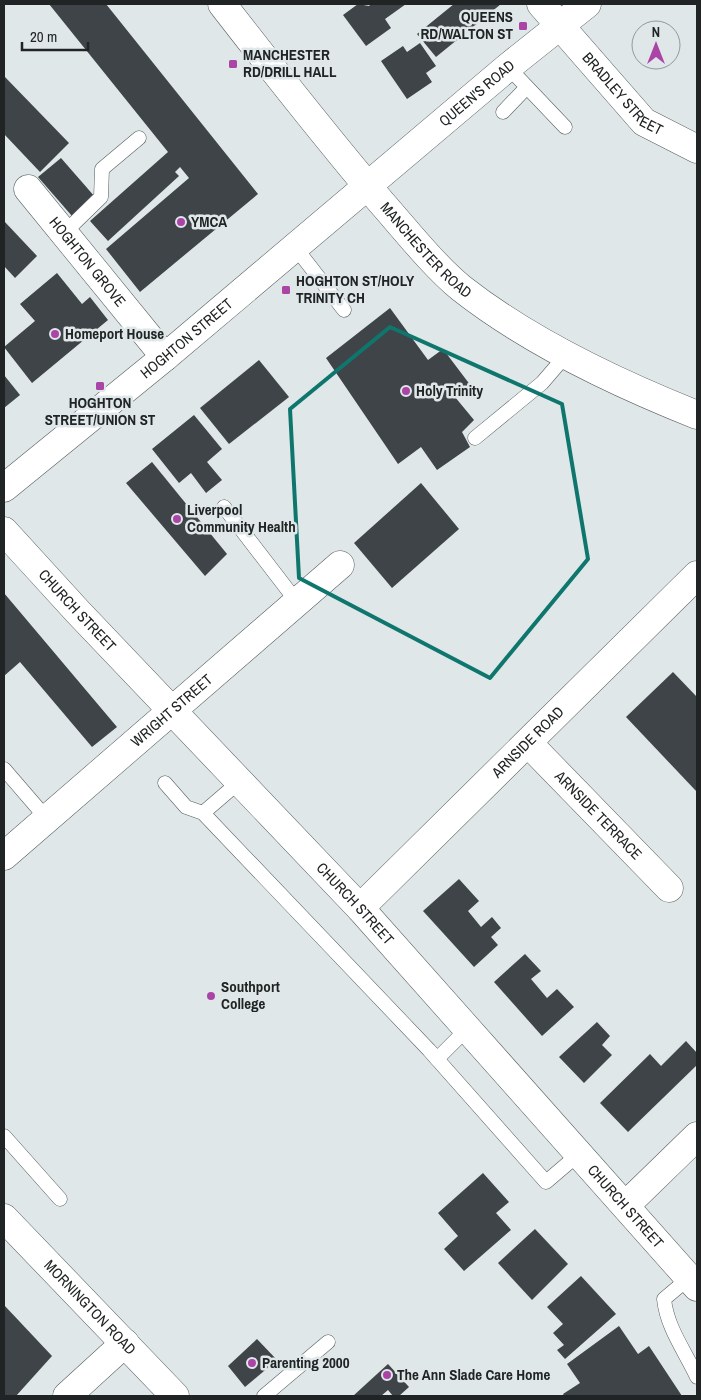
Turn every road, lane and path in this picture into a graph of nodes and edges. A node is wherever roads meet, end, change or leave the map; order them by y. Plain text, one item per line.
1 (222, 4) edge
2 (542, 4) edge
3 (588, 4) edge
4 (559, 26) junction
5 (508, 67) junction
6 (526, 88) junction
7 (503, 112) dead end
8 (565, 127) dead end
9 (139, 138) dead end
10 (697, 149) edge
11 (368, 186) junction
12 (28, 189) dead end
13 (64, 233) junction
14 (295, 247) junction
15 (344, 310) dead end
16 (567, 354) junction
17 (165, 357) junction
18 (697, 415) edge
19 (475, 438) dead end
20 (4, 488) edge
21 (224, 507) dead end
22 (4, 531) edge
23 (340, 565) dead end
24 (697, 575) edge
25 (297, 602) junction
26 (171, 710) junction
27 (528, 743) junction
28 (4, 769) edge
29 (239, 782) junction
30 (165, 783) dead end
31 (203, 812) junction
32 (48, 820) junction
33 (4, 856) edge
34 (670, 888) dead end
35 (360, 908) junction
36 (467, 1029) junction
37 (437, 1059) junction
38 (4, 1136) edge
39 (697, 1136) edge
40 (580, 1153) junction
41 (60, 1199) dead end
42 (626, 1205) junction
43 (4, 1218) edge
44 (693, 1283) edge
45 (328, 1342) dead end
46 (125, 1343) junction
47 (697, 1377) edge
48 (67, 1396) edge
49 (175, 1396) edge
50 (264, 1396) edge

1 - 11 street, MANCHESTER ROAD
2 - 4 street, BRADLEY STREET
3 - 4 street, QUEEN'S ROAD
4 - 5 street, QUEEN'S ROAD
4 - 10 street, BRADLEY STREET
5 - 6 lane
5 - 11 street, QUEEN'S ROAD
6 - 7 lane
6 - 8 lane
9 - 13 lane
11 - 14 street, HOGHTON STREET
11 - 16 street, MANCHESTER ROAD
12 - 13 street, HOGHTON GROVE
13 - 17 street, HOGHTON GROVE
14 - 15 lane
14 - 17 street, HOGHTON STREET
16 - 18 street, MANCHESTER ROAD
16 - 19 lane
17 - 20 street, HOGHTON STREET
21 - 25 lane
22 - 26 street, CHURCH STREET
23 - 25 street, WRIGHT STREET
24 - 27 street, ARNSIDE ROAD
25 - 26 street, WRIGHT STREET
26 - 29 street, CHURCH STREET
26 - 32 street, WRIGHT STREET
27 - 34 street, ARNSIDE TERRACE
27 - 35 street, ARNSIDE ROAD
28 - 32 lane
29 - 31 lane
29 - 35 street, CHURCH STREET
30 - 31 lane
31 - 37 lane
32 - 33 street, WRIGHT STREET
35 - 36 street, CHURCH STREET
36 - 37 lane
36 - 40 street, CHURCH STREET
37 - 40 lane
38 - 41 lane
39 - 42 street
40 - 42 street, CHURCH STREET
42 - 44 street, CHURCH STREET
43 - 46 street, MORNINGTON ROAD
44 - 47 lane
45 - 50 lane
46 - 48 street
46 - 49 street, MORNINGTON ROAD

